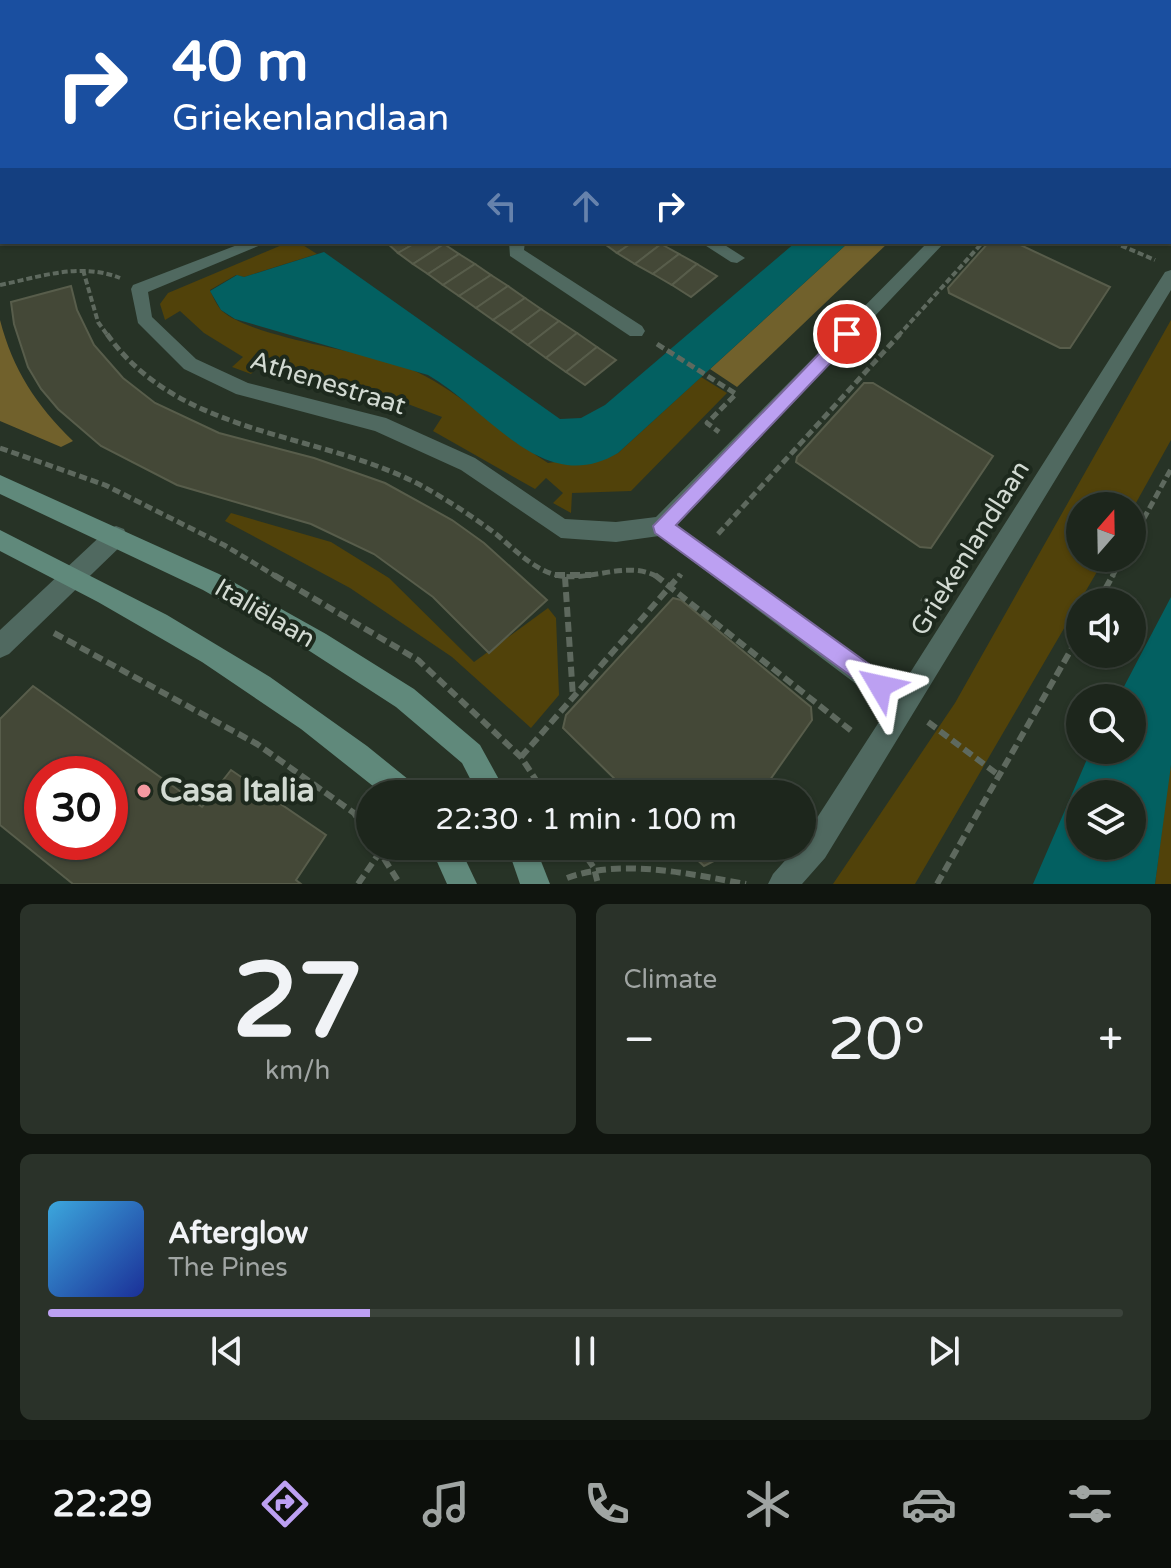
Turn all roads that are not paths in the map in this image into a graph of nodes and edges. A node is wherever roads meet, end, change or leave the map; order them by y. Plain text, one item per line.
1 (255, 244) edge
2 (517, 244) edge
3 (712, 244) edge
4 (935, 244) edge
5 (737, 258) dead end
6 (1164, 268) edge
7 (636, 331) dead end
8 (0, 484) edge
9 (662, 526) junction
10 (116, 536) junction
11 (0, 540) edge
12 (73, 576) junction
13 (0, 646) edge
14 (905, 705) junction
15 (388, 780) edge
16 (485, 780) edge
17 (451, 860) edge
18 (526, 860) edge
19 (462, 884) edge
20 (535, 884) edge
21 (783, 884) edge

1 - 9 street, Athenestraat
2 - 7 street
3 - 5 street
4 - 9 street
6 - 14 street, Griekenlandlaan
8 - 10 street, Italiëlaan
9 - 14 street
10 - 12 street
10 - 16 street, Italiëlaan
11 - 12 street
12 - 13 street
12 - 15 street
14 - 21 street, Griekenlandlaan
17 - 19 street
18 - 20 street

